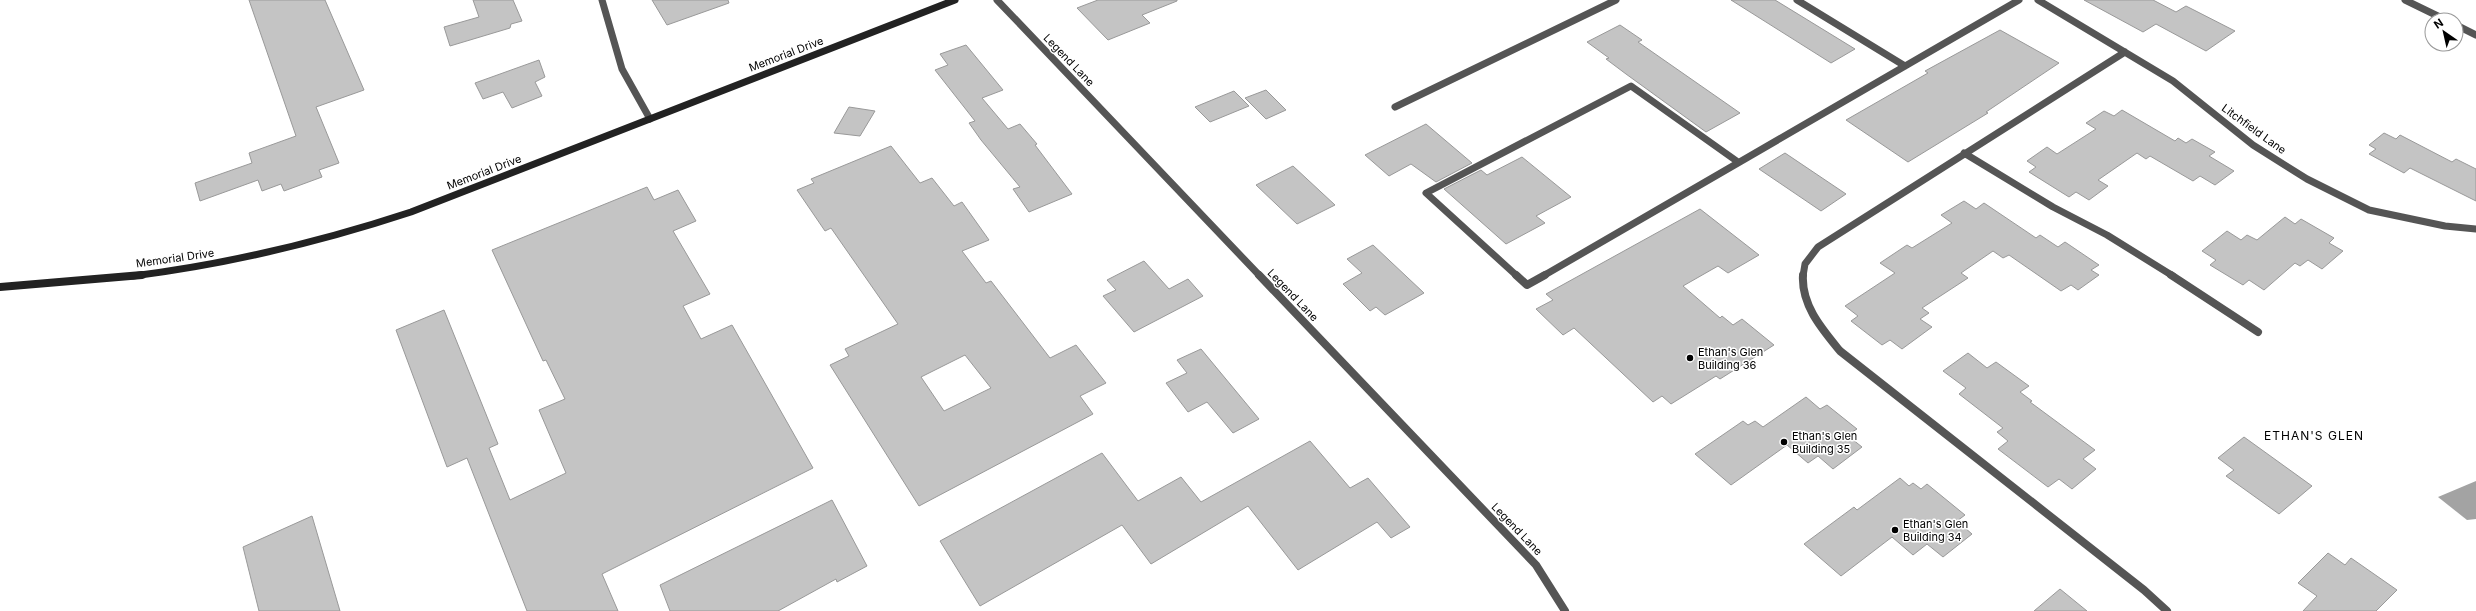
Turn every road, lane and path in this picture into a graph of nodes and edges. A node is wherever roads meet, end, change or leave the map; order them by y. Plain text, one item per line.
1 (602, 0) edge
2 (955, 0) edge
3 (996, 0) edge
4 (1616, 0) edge
5 (1797, 0) edge
6 (2019, 0) edge
7 (2038, 0) edge
8 (2405, 0) edge
9 (2430, 12) edge
10 (2464, 29) edge
11 (2476, 35) edge
12 (2124, 52) junction
13 (1905, 66) junction
14 (1395, 107) dead end
15 (650, 119) junction
16 (1964, 153) junction
17 (1738, 162) junction
18 (2476, 229) edge
19 (0, 287) edge
20 (2258, 332) dead end
21 (1565, 611) edge
22 (2167, 611) edge

1 - 15 street
2 - 15 main road, Memorial Drive
3 - 21 street, Legend Lane
4 - 14 street
5 - 13 street
6 - 13 street
7 - 12 street, Litchfield Lane
8 - 9 street
10 - 11 street
12 - 16 street
12 - 18 street, Litchfield Lane
13 - 17 street
15 - 19 main road, Memorial Drive
16 - 20 street
16 - 22 street
17 - 17 street

